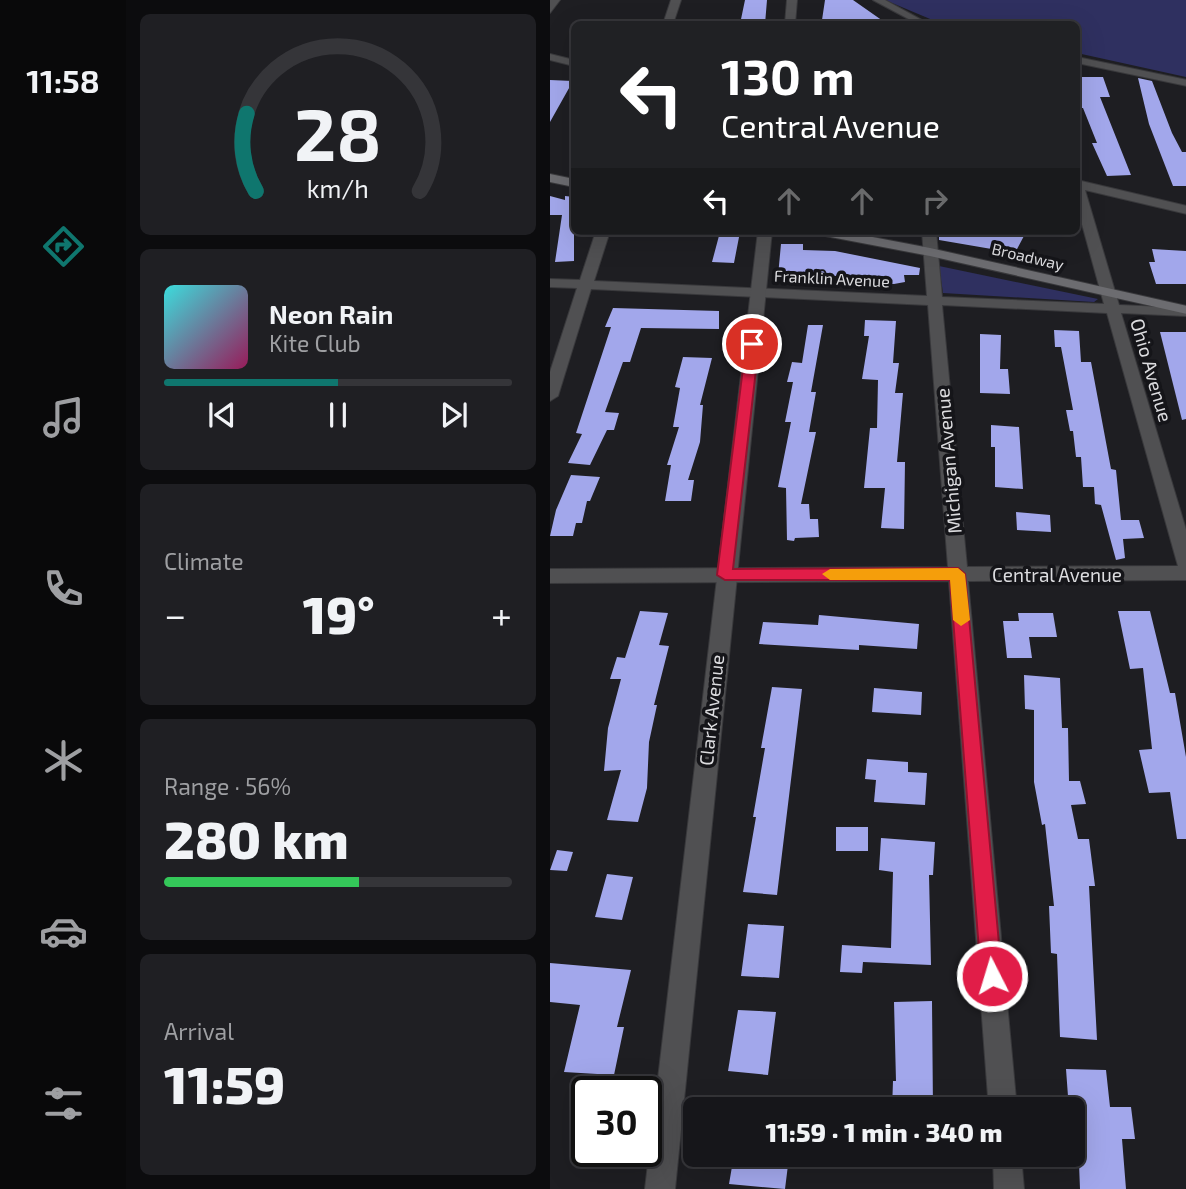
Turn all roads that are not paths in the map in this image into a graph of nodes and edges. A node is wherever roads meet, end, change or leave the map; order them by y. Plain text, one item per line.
1 (555, 0) edge
2 (676, 0) edge
3 (792, 0) edge
4 (878, 0) edge
5 (550, 10) edge
6 (910, 20) edge
7 (669, 21) edge
8 (790, 21) edge
9 (550, 57) edge
10 (1080, 61) edge
11 (571, 62) edge
12 (1183, 82) edge
13 (1186, 96) edge
14 (550, 178) edge
15 (571, 182) edge
16 (1080, 186) edge
17 (1080, 195) edge
18 (1186, 210) edge
19 (602, 235) edge
20 (765, 235) edge
21 (860, 235) edge
22 (930, 242) edge
23 (550, 283) edge
24 (586, 284) junction
25 (758, 292) junction
26 (934, 300) junction
27 (1110, 300) junction
28 (1186, 311) edge
29 (550, 396) edge
30 (1186, 566) edge
31 (1186, 573) edge
32 (958, 574) junction
33 (725, 575) junction
34 (550, 576) edge
35 (1002, 1097) edge
36 (1008, 1167) edge
37 (660, 1189) edge
38 (1009, 1189) edge

1 - 5 street
2 - 7 street
3 - 8 street
4 - 6 street
9 - 11 street
10 - 12 street
12 - 13 street
14 - 15 main road
16 - 18 street
17 - 27 street, Ohio Avenue
19 - 24 street
20 - 25 street, Clark Avenue
21 - 22 main road, Broadway
22 - 26 street, Michigan Avenue
22 - 27 main road, Broadway
23 - 24 street, Franklin Avenue
24 - 25 street, Franklin Avenue
24 - 29 street
25 - 26 street, Franklin Avenue
25 - 33 street, Clark Avenue
26 - 27 street, Franklin Avenue
26 - 32 street, Michigan Avenue
27 - 28 street, Franklin Avenue
27 - 30 street, Ohio Avenue
31 - 32 street, Central Avenue
32 - 33 street, Central Avenue
32 - 35 street, Michigan Avenue
33 - 34 street, Central Avenue
33 - 37 street, Clark Avenue
36 - 38 street

